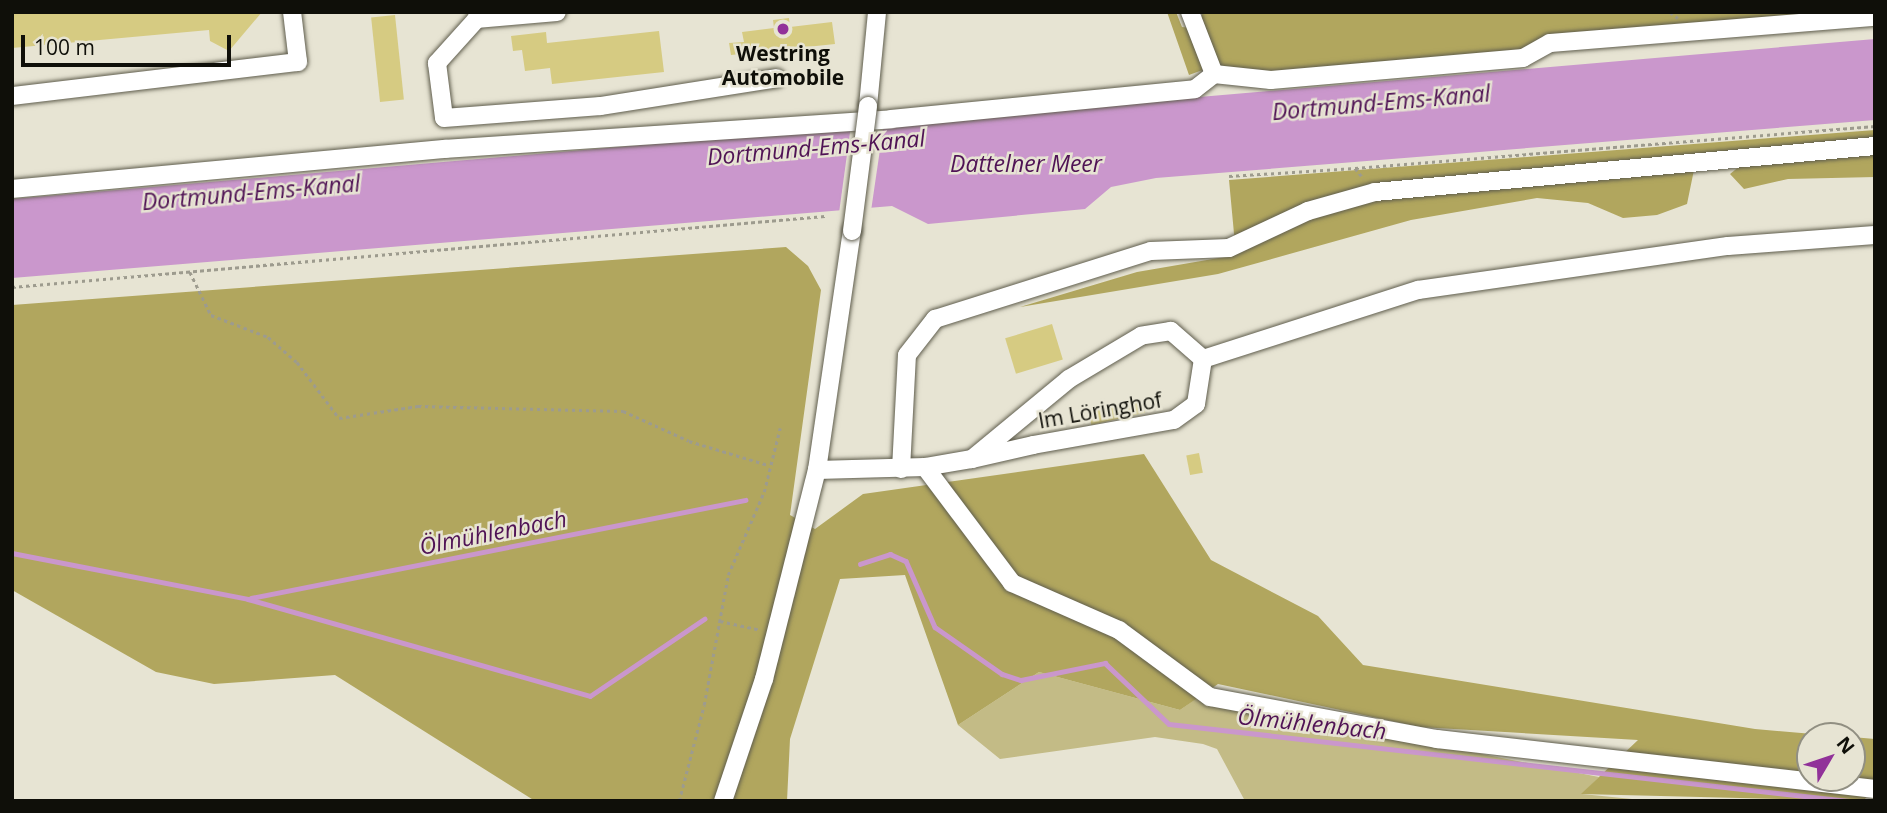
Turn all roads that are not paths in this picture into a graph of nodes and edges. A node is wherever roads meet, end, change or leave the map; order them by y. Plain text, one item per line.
1 (292, 12) edge
2 (557, 12) edge
3 (877, 12) edge
4 (1190, 12) edge
5 (480, 15) edge
6 (1875, 17) edge
7 (1214, 74) junction
8 (777, 78) dead end
9 (12, 96) edge
10 (1875, 146) edge
11 (12, 189) edge
12 (1875, 235) edge
13 (1203, 359) junction
14 (972, 459) junction
15 (925, 467) junction
16 (901, 469) junction
17 (817, 470) junction
18 (1875, 789) edge
19 (723, 801) edge

1 - 9 street
2 - 5 street
3 - 17 street, bridge
4 - 7 street
5 - 8 street
6 - 7 street
7 - 11 street
10 - 16 street
12 - 13 street
13 - 14 street, Im Löringhof
13 - 14 street, Im Löringhof
14 - 15 street, Im Löringhof
15 - 16 street, Im Löringhof
15 - 18 street
16 - 17 street, Im Löringhof
17 - 19 street

